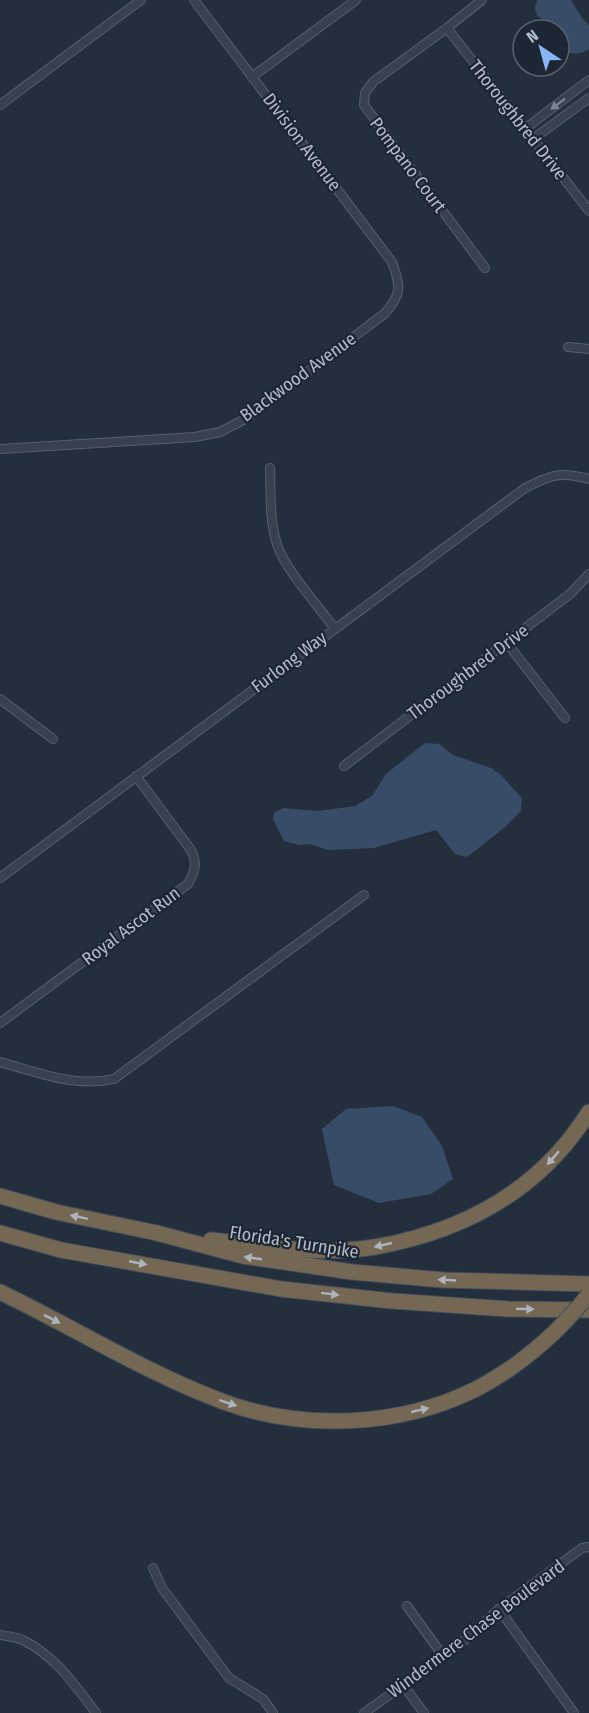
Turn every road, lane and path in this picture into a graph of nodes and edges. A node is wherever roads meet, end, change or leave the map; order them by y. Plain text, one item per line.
1 (141, 0) edge
2 (194, 0) edge
3 (356, 0) edge
4 (482, 0) edge
5 (447, 28) junction
6 (252, 76) junction
7 (589, 80) edge
8 (589, 98) edge
9 (0, 105) edge
10 (526, 128) junction
11 (533, 140) junction
12 (589, 211) edge
13 (485, 268) dead end
14 (399, 289) joint
15 (568, 347) dead end
16 (589, 349) edge
17 (0, 449) edge
18 (270, 468) dead end
19 (589, 479) edge
20 (589, 574) edge
21 (334, 628) junction
22 (507, 643) junction
23 (0, 699) edge
24 (565, 718) dead end
25 (53, 739) dead end
26 (344, 766) dead end
27 (136, 776) junction
28 (0, 878) edge
29 (364, 895) dead end
30 (0, 1023) edge
31 (0, 1062) edge
32 (589, 1112) edge
33 (0, 1196) edge
34 (0, 1233) edge
35 (157, 1233) junction
36 (589, 1284) edge
37 (0, 1292) edge
38 (589, 1293) edge
39 (589, 1310) edge
40 (589, 1547) edge
41 (153, 1568) dead end
42 (407, 1606) dead end
43 (499, 1610) junction
44 (0, 1635) edge
45 (443, 1656) junction
46 (403, 1685) junction
47 (96, 1713) edge
48 (273, 1713) edge
49 (364, 1713) edge
50 (424, 1713) edge
51 (574, 1713) edge

1 - 9 street
2 - 6 street, Division Avenue
3 - 6 street
4 - 5 street, Pompano Court
5 - 10 street, Thoroughbred Drive
5 - 13 street, Pompano Court
6 - 14 street, Division Avenue
7 -> 10 street
8 - 11 street
10 - 11 street, Thoroughbred Drive
11 - 12 street, Thoroughbred Drive
14 - 17 street, Blackwood Avenue
15 - 16 street
18 - 21 street
19 - 21 street, Furlong Way
20 - 22 street, Thoroughbred Drive
21 - 27 street, Furlong Way
22 - 24 street
22 - 26 street, Thoroughbred Drive
23 - 25 street
27 - 28 street, Furlong Way
27 - 30 street, Royal Ascot Run
29 - 31 street
32 -> 35 highway
35 -> 33 highway, Florida's Turnpike
34 -> 39 highway
36 -> 35 highway, Florida's Turnpike
37 -> 38 highway, bridge
40 - 43 street, Windermere Chase Boulevard
41 - 48 street
42 - 45 street
43 - 45 street, Windermere Chase Boulevard
43 - 51 street
44 - 47 street
45 - 46 street, Windermere Chase Boulevard
46 - 49 street, Windermere Chase Boulevard
46 - 50 street

